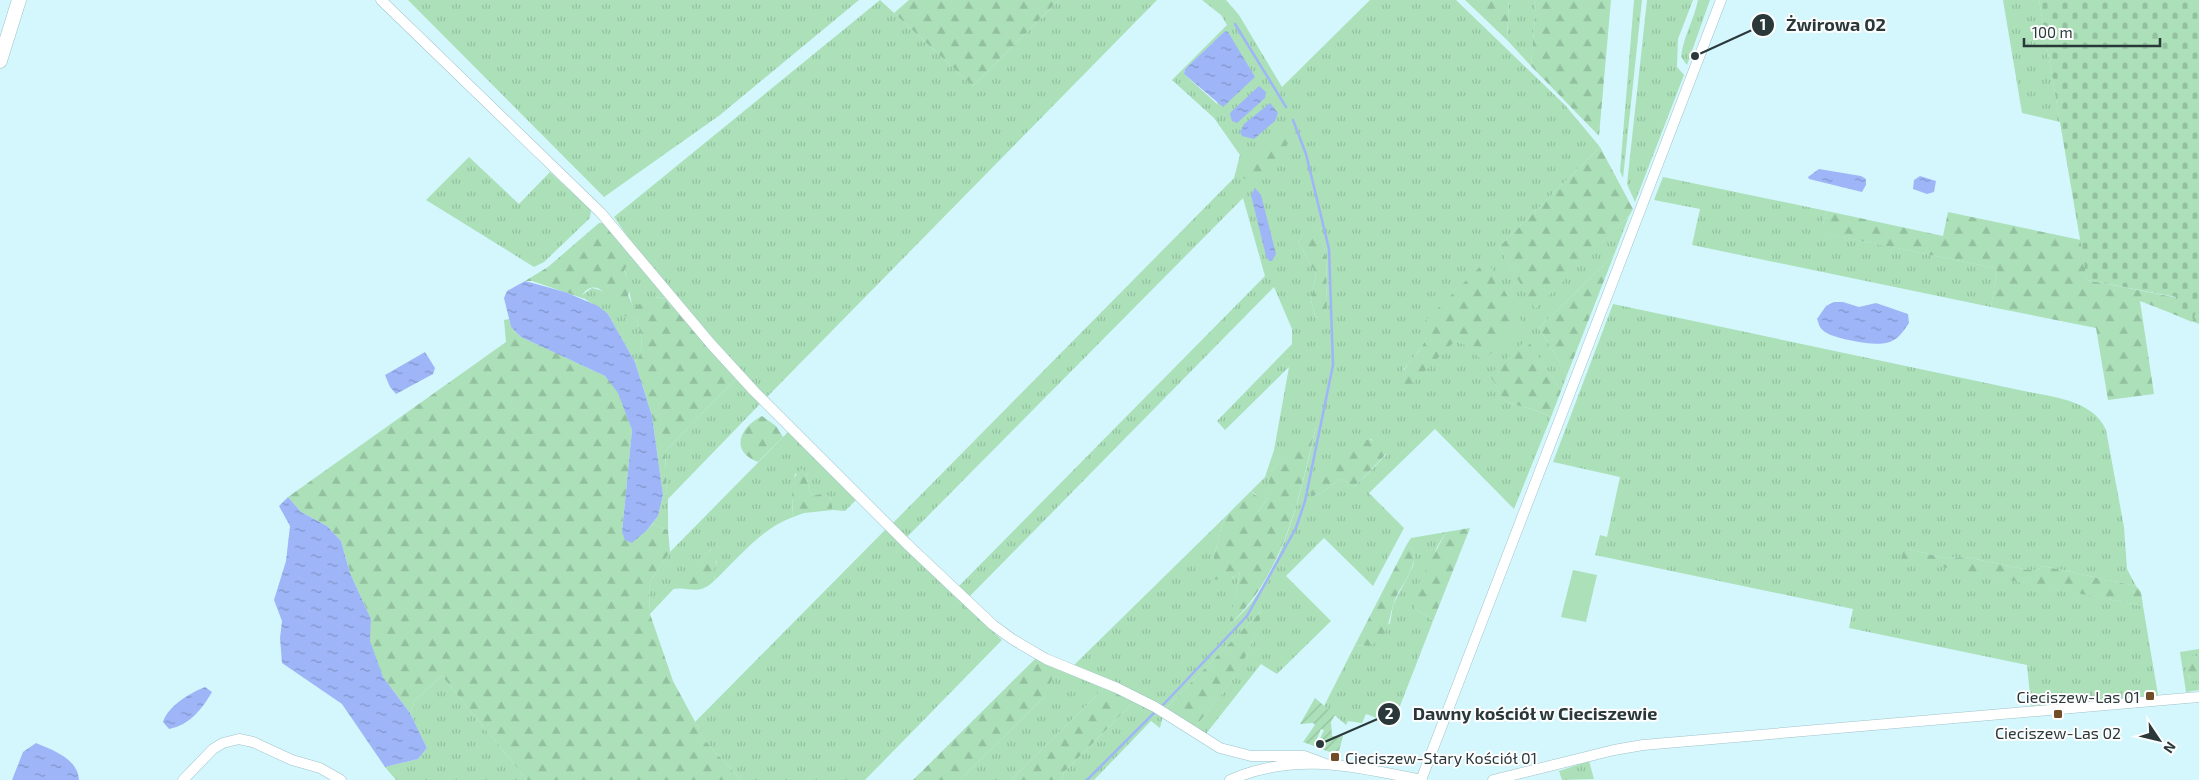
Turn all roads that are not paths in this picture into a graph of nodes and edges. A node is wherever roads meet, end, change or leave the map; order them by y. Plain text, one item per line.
1 (19, 0) edge
2 (381, 0) edge
3 (1721, 0) edge
4 (0, 61) edge
5 (2199, 697) edge
6 (1323, 763) junction
7 (183, 780) edge
8 (341, 780) edge
9 (1230, 780) edge
10 (1421, 780) edge
11 (1493, 780) edge

1 - 4 street
2 - 6 street
3 - 10 street
5 - 11 street
6 - 9 street
6 - 10 street
7 - 8 street

